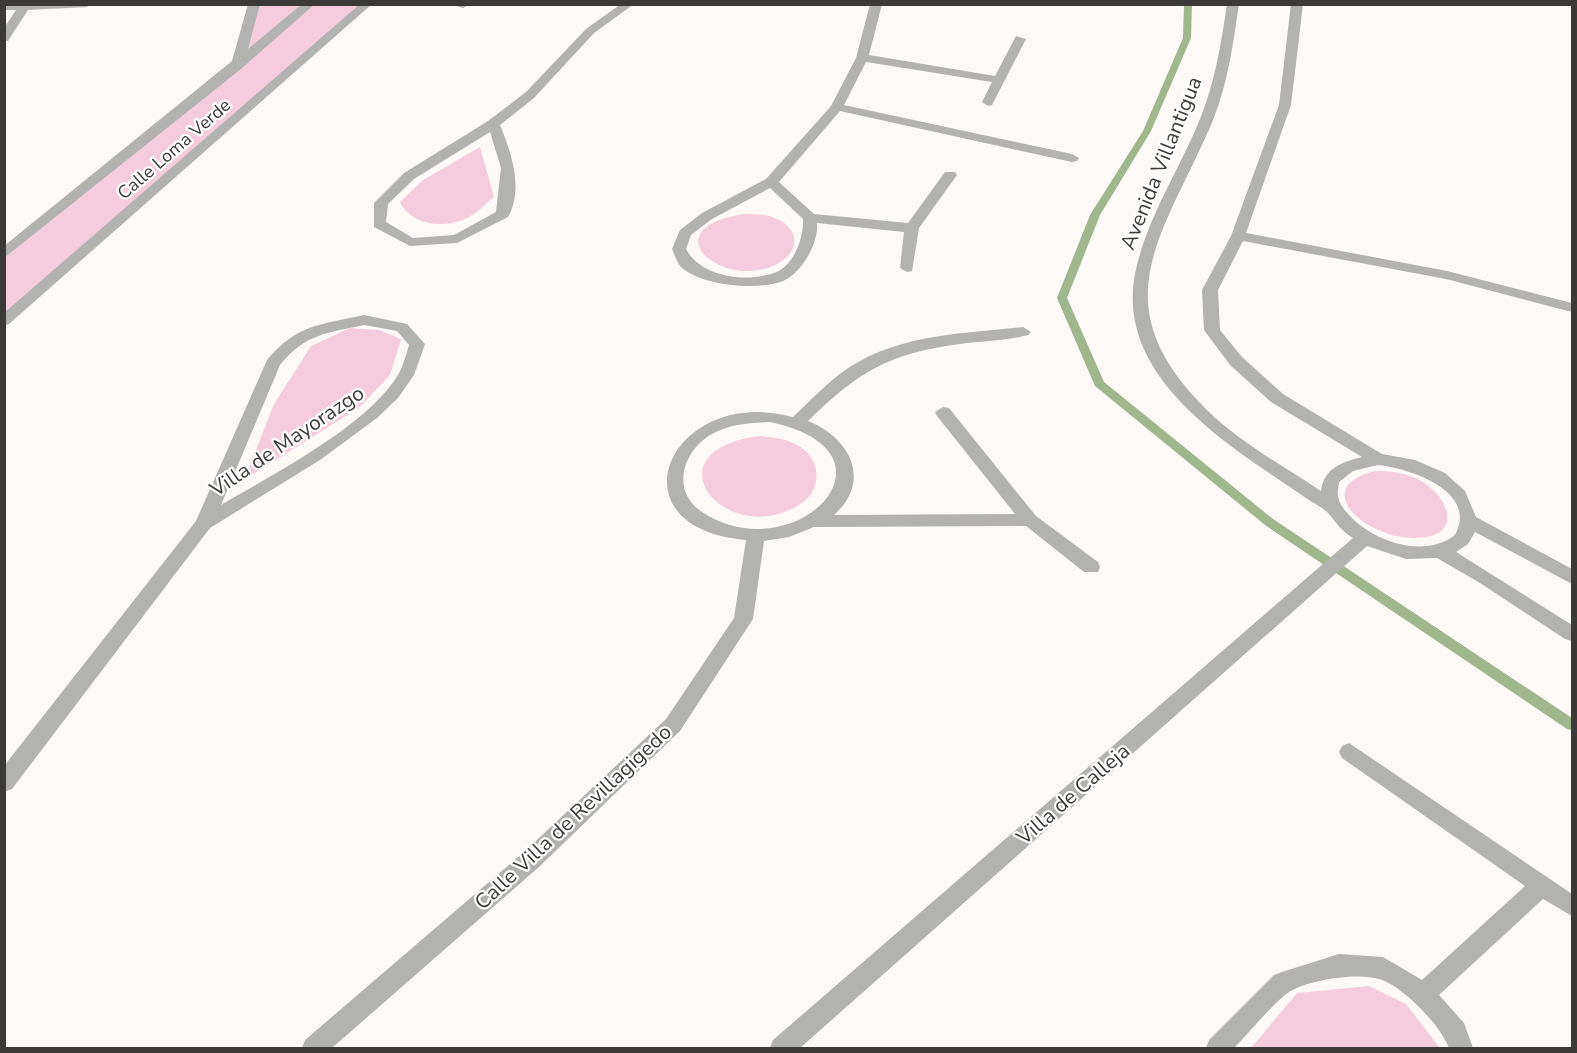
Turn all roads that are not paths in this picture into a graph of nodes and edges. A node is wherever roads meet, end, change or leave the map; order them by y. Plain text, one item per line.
1 (87, 4) edge
2 (254, 4) edge
3 (310, 4) edge
4 (367, 4) edge
5 (454, 4) edge
6 (629, 4) edge
7 (876, 4) edge
8 (1233, 4) edge
9 (1297, 4) edge
10 (25, 5) edge
11 (463, 5) edge
12 (4, 7) edge
13 (4, 38) edge
14 (1020, 39) dead end
15 (862, 58) junction
16 (237, 66) junction
17 (1000, 80) junction
18 (988, 102) dead end
19 (837, 107) junction
20 (494, 124) junction
21 (1072, 158) dead end
22 (950, 175) dead end
23 (771, 182) junction
24 (810, 218) junction
25 (912, 228) junction
26 (1238, 236) junction
27 (4, 254) edge
28 (907, 268) dead end
29 (1572, 308) edge
30 (4, 321) edge
31 (1023, 332) dead end
32 (943, 412) dead end
33 (797, 422) junction
34 (1378, 459) junction
35 (1331, 507) junction
36 (1030, 520) junction
37 (1469, 520) junction
38 (814, 521) junction
39 (204, 524) junction
40 (756, 535) junction
41 (1364, 539) junction
42 (1439, 551) junction
43 (1091, 567) dead end
44 (1572, 577) edge
45 (1572, 634) edge
46 (1349, 752) dead end
47 (4, 783) edge
48 (1542, 885) junction
49 (1572, 906) edge
50 (1423, 994) junction
51 (314, 1048) edge
52 (782, 1048) edge
53 (1218, 1048) edge
54 (1461, 1048) edge

1 - 10 street
2 - 16 street
3 - 16 street, Calle Loma Verde
4 - 30 street, Calle Loma Verde
5 - 11 street
6 - 20 street
7 - 15 street
8 - 35 street, Avenida Villantigua
9 - 26 street
10 - 12 street
10 - 13 street
14 - 17 street
15 - 17 street
15 - 19 street
16 - 27 street, Calle Loma Verde
17 - 18 street
19 - 21 street
19 - 23 street
20 - 20 street
22 - 25 street
23 - 24 street
23 - 24 street
24 - 25 street
25 - 28 street
26 - 29 street
26 - 34 street
31 - 33 street
32 - 36 street
33 - 38 street
33 - 40 street
34 - 35 street
34 - 37 street
35 - 41 street
36 - 38 street
36 - 43 street
37 - 42 street
37 - 44 street
38 - 40 street
39 - 39 street, Villa de Mayorazgo
39 - 47 street, Villa de Mayorazgo
40 - 51 street, Calle Villa de Revillagigedo
41 - 42 street
41 - 52 street, Villa de Calleja
42 - 45 street
46 - 48 street
48 - 49 street
48 - 50 street
50 - 53 street
50 - 54 street

